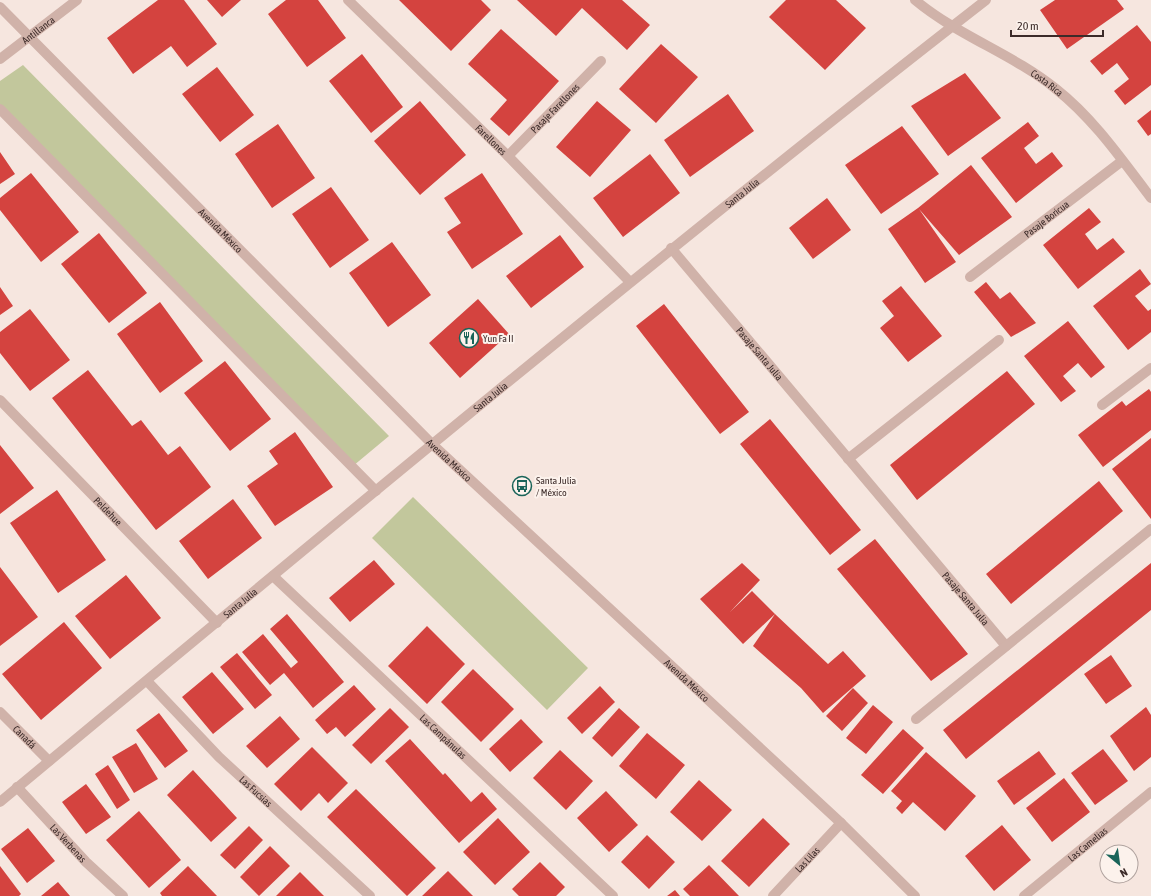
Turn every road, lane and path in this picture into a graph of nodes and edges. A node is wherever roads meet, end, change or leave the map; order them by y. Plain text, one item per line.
1 (77, 0) edge
2 (348, 0) edge
3 (915, 0) edge
4 (986, 0) edge
5 (0, 7) edge
6 (953, 26) junction
7 (29, 37) junction
8 (0, 60) edge
9 (601, 61) dead end
10 (0, 109) edge
11 (508, 156) junction
12 (1122, 161) junction
13 (1151, 198) edge
14 (671, 248) junction
15 (970, 277) dead end
16 (630, 282) junction
17 (999, 340) dead end
18 (1151, 368) edge
19 (0, 400) edge
20 (1102, 405) dead end
21 (433, 445) junction
22 (848, 459) junction
23 (376, 491) junction
24 (1151, 529) edge
25 (274, 576) junction
26 (217, 623) junction
27 (1006, 646) junction
28 (147, 681) junction
29 (0, 712) edge
30 (916, 719) dead end
31 (49, 762) junction
32 (17, 787) junction
33 (1151, 792) edge
34 (0, 802) edge
35 (841, 823) junction
36 (123, 896) edge
37 (370, 896) edge
38 (613, 896) edge
39 (772, 896) edge
40 (916, 896) edge
41 (1024, 896) edge

1 - 7 street, Antillanca
2 - 11 street, Farellones
3 - 6 street, Costa Rica
4 - 6 street, Santa Julia
5 - 7 street, Avenida México
6 - 12 street, Costa Rica
6 - 14 street, Santa Julia
7 - 8 street, Antillanca
7 - 21 street, Avenida México
9 - 11 street, Pasaje Farellones
10 - 23 street
11 - 16 street, Farellones
12 - 13 street, Costa Rica
12 - 15 street, Pasaje Boricua
14 - 16 street, Santa Julia
14 - 22 street, Pasaje Santa Julia
16 - 21 street, Santa Julia
17 - 22 street
18 - 20 street
19 - 26 street, Peldehue
21 - 23 street, Santa Julia
21 - 35 street, Avenida México
22 - 27 street, Pasaje Santa Julia
23 - 25 street, Santa Julia
24 - 27 street
25 - 26 street, Santa Julia
25 - 38 street, Las Campánulas
26 - 28 street, Santa Julia
27 - 30 street
28 - 31 street, Santa Julia
28 - 37 street, Las Fucsias
29 - 31 street, Canadá
31 - 32 street, Santa Julia
32 - 34 street, Santa Julia
32 - 36 street, Las Verbenas
33 - 41 street, Las Camelias
35 - 39 street, Las Lilas
35 - 40 street, Avenida México

